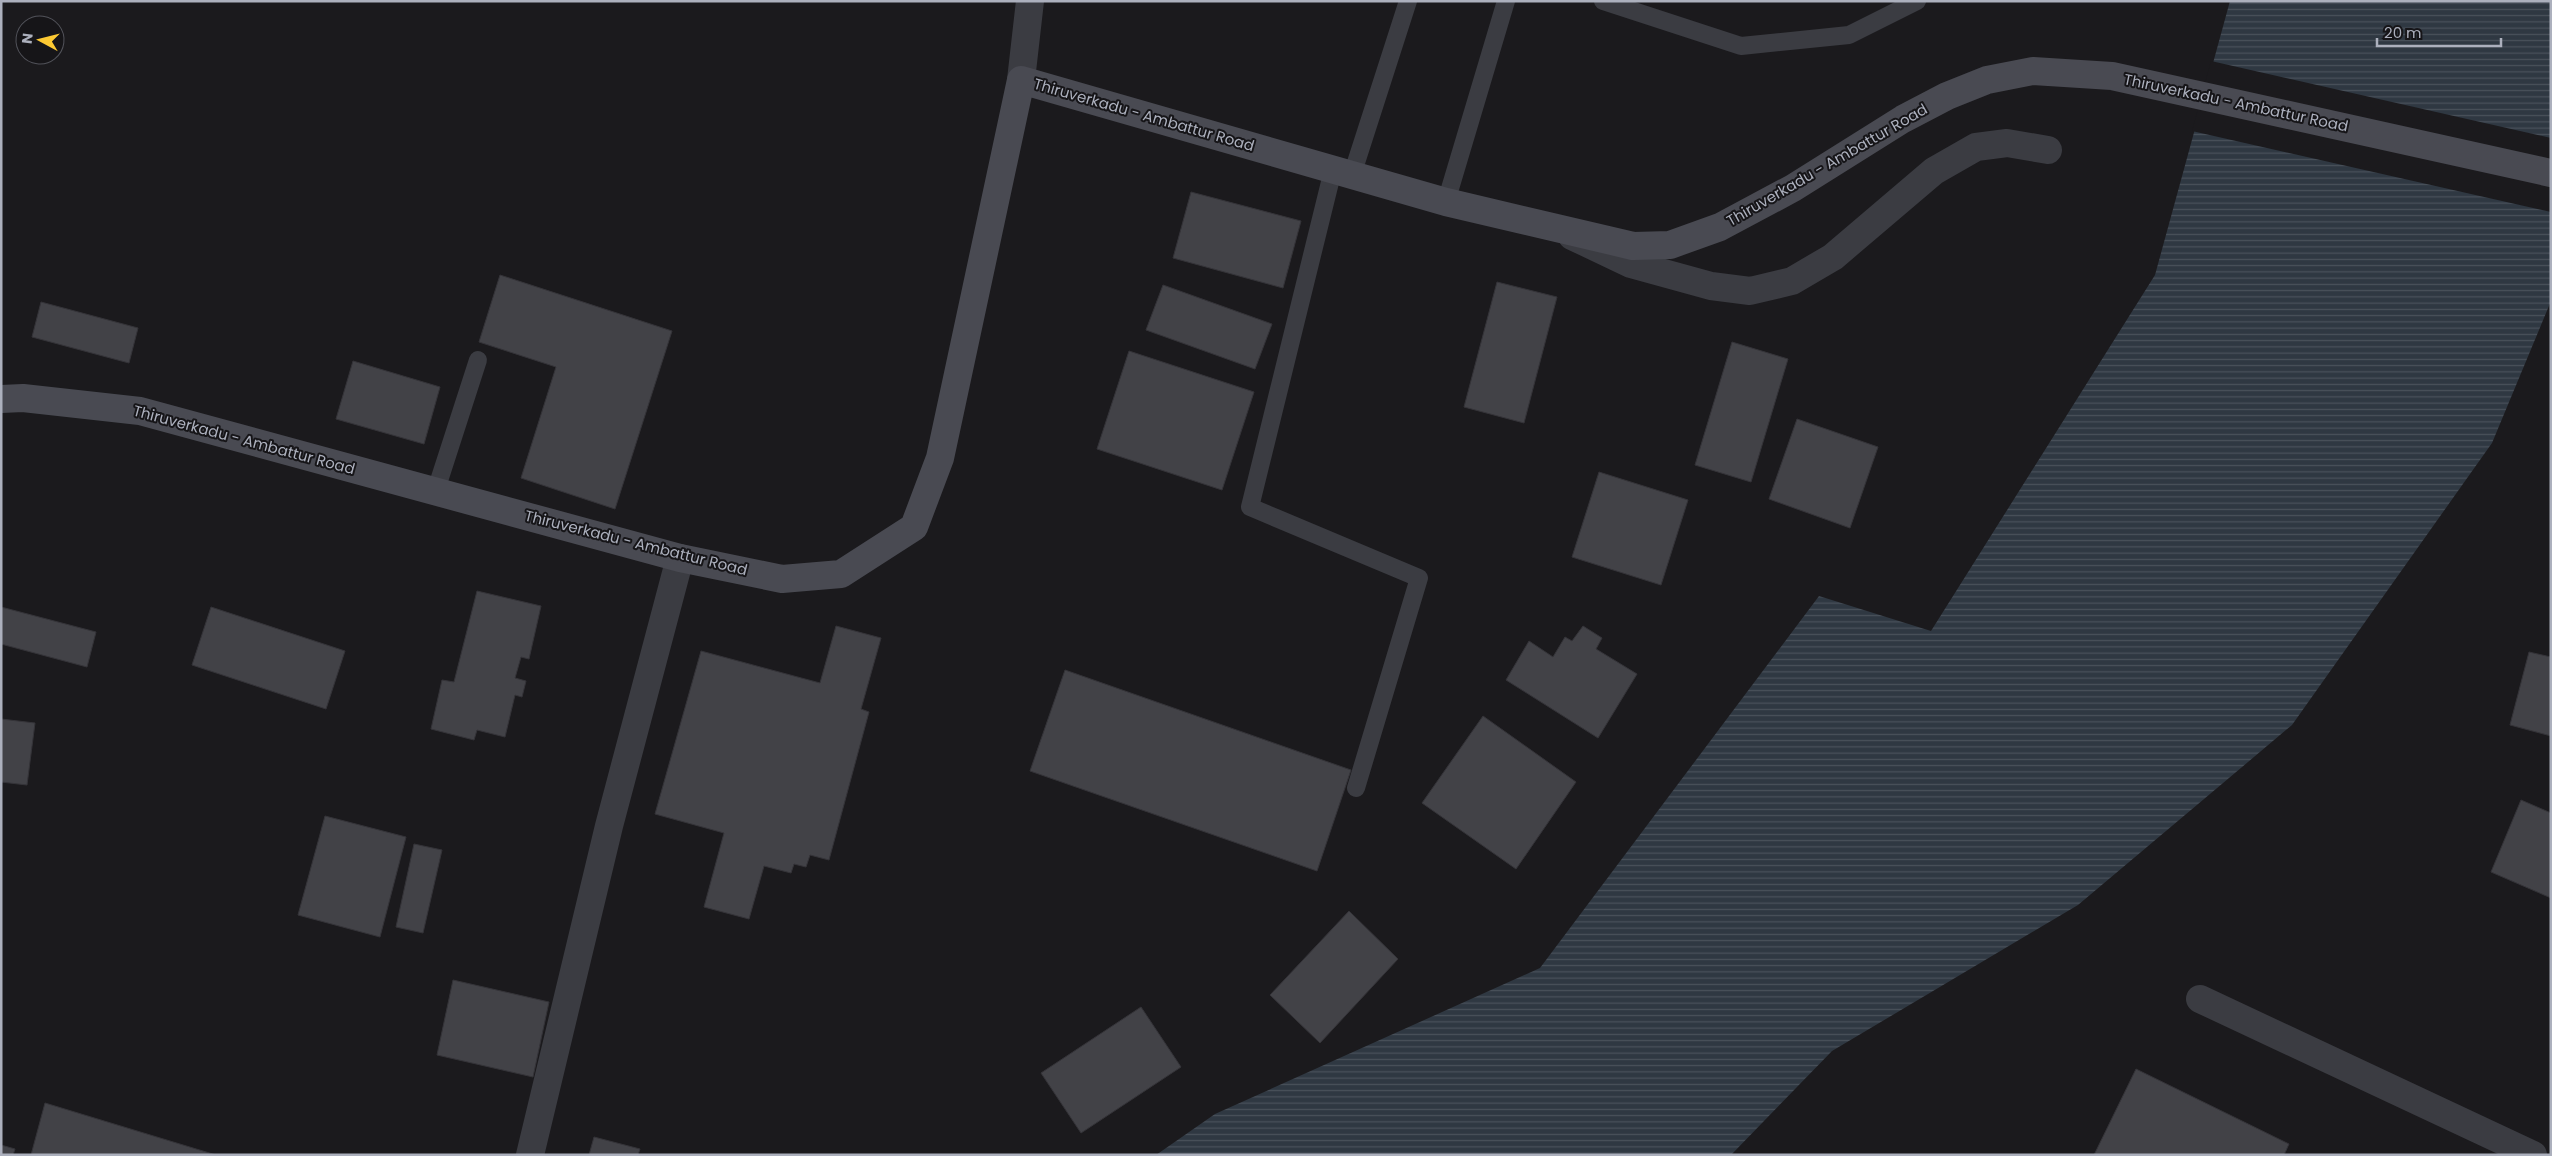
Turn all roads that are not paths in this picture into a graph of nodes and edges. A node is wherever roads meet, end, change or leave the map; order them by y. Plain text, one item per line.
1 (1030, 1) edge
2 (1408, 1) edge
3 (1506, 1) edge
4 (1603, 1) edge
5 (1917, 1) edge
6 (1021, 80) junction
7 (2048, 150) dead end
8 (1342, 172) junction
9 (2551, 173) edge
10 (1446, 202) junction
11 (1561, 230) junction
12 (478, 360) dead end
13 (1, 399) edge
14 (436, 490) junction
15 (680, 558) junction
16 (1356, 788) dead end
17 (2200, 999) dead end
18 (530, 1155) edge
19 (2534, 1155) edge

1 - 6 street
2 - 8 lane
3 - 10 lane
4 - 5 lane
6 - 8 main road, Thiruverkadu - Ambattur Road
6 - 15 main road, Thiruverkadu - Ambattur Road
7 - 11 street
8 - 10 main road, Thiruverkadu - Ambattur Road
8 - 16 lane
9 - 11 main road, Thiruverkadu - Ambattur Road
10 - 11 main road, Thiruverkadu - Ambattur Road
12 - 14 lane
13 - 14 main road, Thiruverkadu - Ambattur Road
14 - 15 main road, Thiruverkadu - Ambattur Road
15 - 18 street
17 - 19 street

